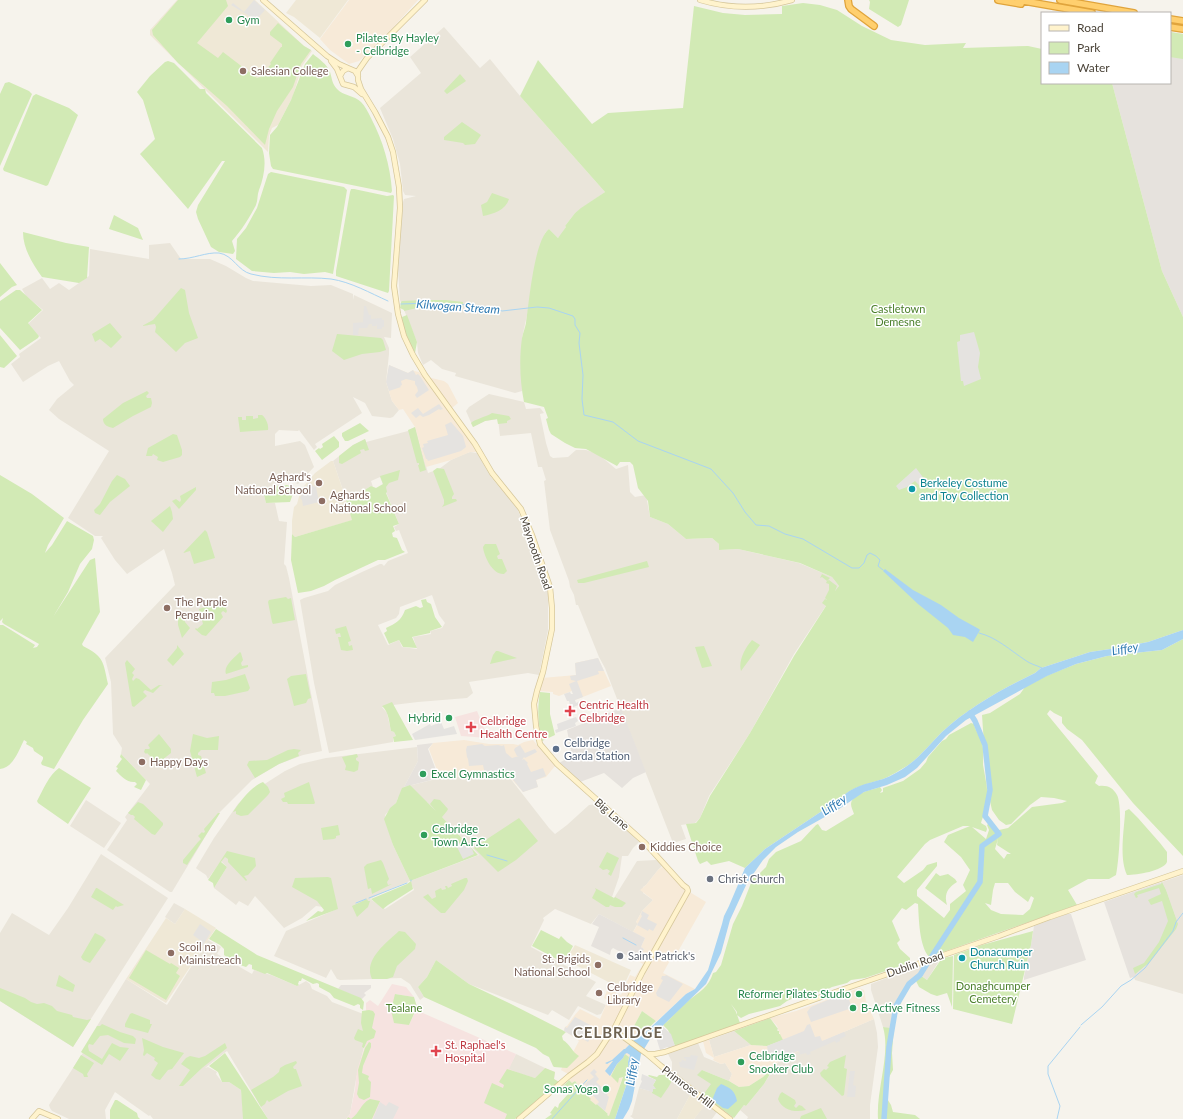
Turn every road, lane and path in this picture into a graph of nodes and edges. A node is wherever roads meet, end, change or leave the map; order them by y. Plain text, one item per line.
1 (263, 0) edge
2 (425, 0) edge
3 (700, 0) edge
4 (792, 0) edge
5 (848, 0) edge
6 (998, 0) edge
7 (1018, 0) edge
8 (1060, 0) edge
9 (1068, 0) edge
10 (1085, 4) junction
11 (1055, 7) junction
12 (1086, 12) edge
13 (1129, 12) edge
14 (1171, 19) edge
15 (1183, 21) edge
16 (874, 26) dead end
17 (1171, 26) edge
18 (1183, 29) edge
19 (327, 56) junction
20 (367, 58) junction
21 (349, 68) junction
22 (340, 77) junction
23 (357, 77) junction
24 (350, 86) junction
25 (371, 104) junction
26 (537, 736) joint
27 (1183, 870) edge
28 (614, 1032) junction
29 (645, 1053) junction
30 (32, 1119) edge
31 (58, 1119) edge
32 (519, 1119) edge
33 (730, 1119) edge

1 - 19 main road
2 - 20 main road
3 - 4 main road
5 - 16 highway
6 - 11 highway
7 - 11 highway
8 - 10 highway
9 - 10 highway
10 - 13 highway
11 - 12 highway
14 - 15 highway
17 - 18 highway
19 - 21 main road
19 - 22 main road
20 - 21 main road
20 - 23 main road
21 - 22 main road
21 - 23 main road
22 - 24 main road
23 - 24 main road
23 - 25 main road
24 - 25 main road
25 - 26 main road, Maynooth Road
26 - 28 main road, Big Lane
27 - 29 main road, Dublin Road
28 - 29 main road, Primrose Hill
28 - 32 main road
29 - 33 main road, Primrose Hill
30 - 31 main road

